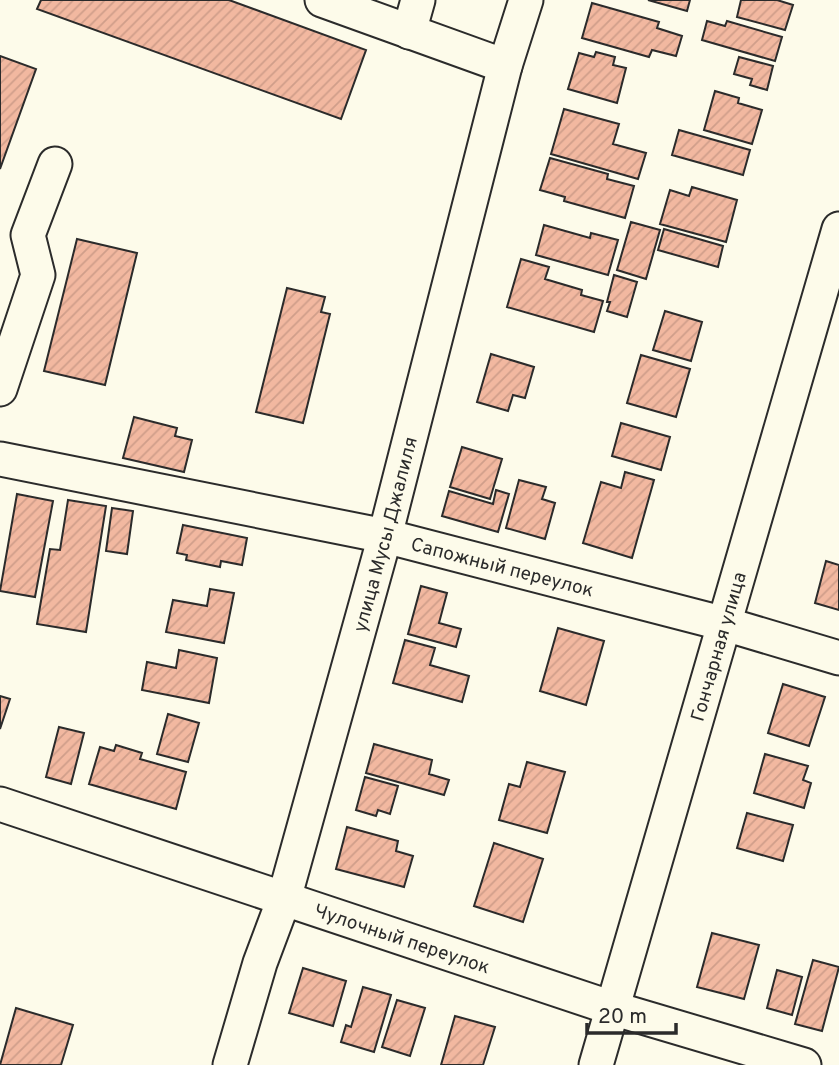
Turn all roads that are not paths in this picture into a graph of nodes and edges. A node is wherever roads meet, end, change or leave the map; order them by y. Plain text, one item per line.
1 (322, 0) edge
2 (418, 0) edge
3 (526, 0) edge
4 (409, 32) junction
5 (505, 66) junction
6 (55, 164) dead end
7 (839, 229) edge
8 (0, 389) edge
9 (0, 459) edge
10 (385, 536) junction
11 (725, 624) junction
12 (839, 658) edge
13 (0, 804) edge
14 (284, 899) junction
15 (612, 1009) junction
16 (230, 1065) edge
17 (596, 1065) edge
18 (804, 1065) edge

1 - 4 street
2 - 4 street
3 - 5 street, улица Мусы Джалиля
4 - 5 street
5 - 10 street, улица Мусы Джалиля
6 - 8 street
7 - 11 street, Гончарная улица
9 - 10 street, Сапожный переулок
10 - 11 street, Сапожный переулок
10 - 14 street, улица Мусы Джалиля
11 - 12 street, Сапожный переулок
11 - 15 street, Гончарная улица
13 - 14 street, Чулочный переулок
14 - 15 street, Чулочный переулок
14 - 16 street, улица Мусы Джалиля
15 - 17 street, Гончарная улица
15 - 18 street, Чулочный переулок

